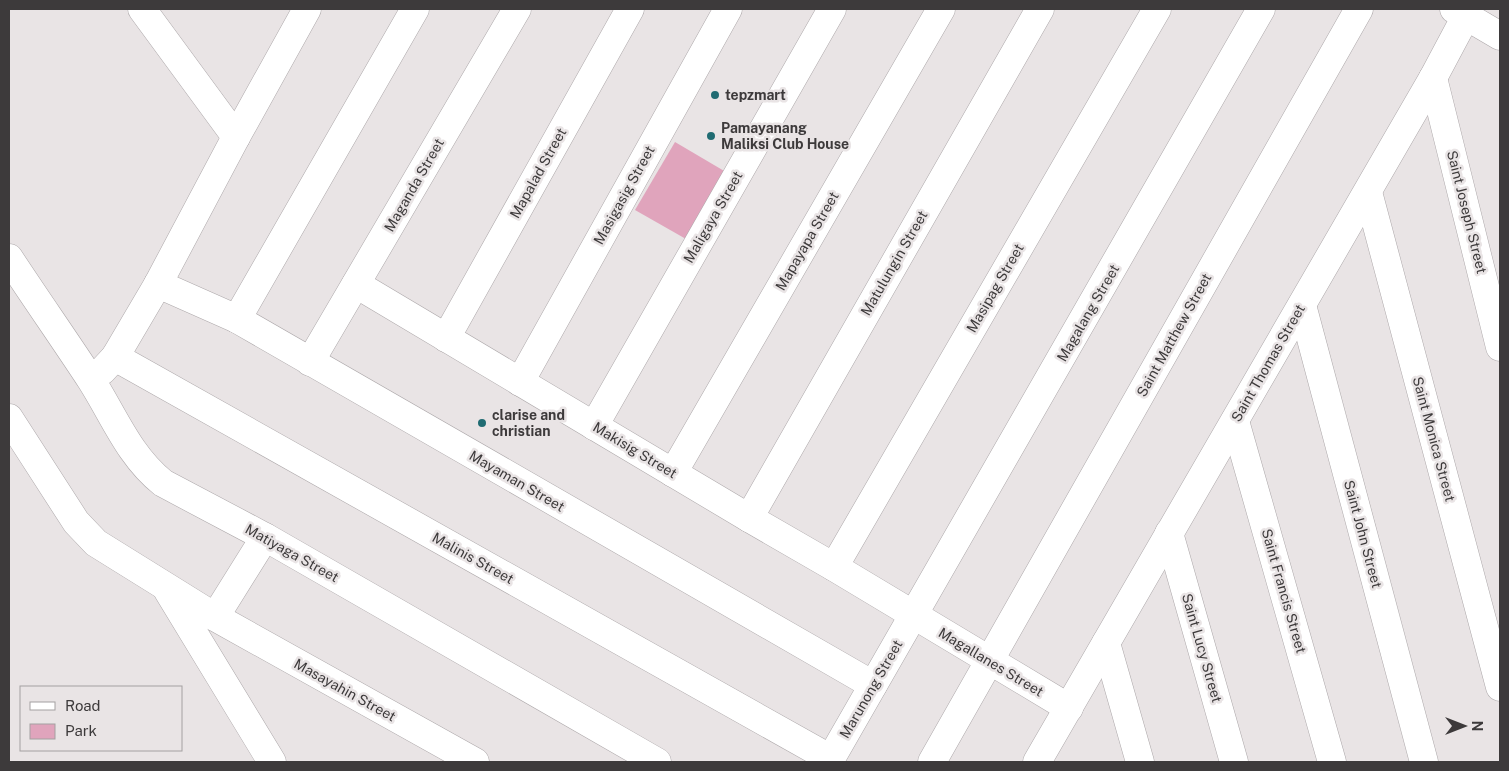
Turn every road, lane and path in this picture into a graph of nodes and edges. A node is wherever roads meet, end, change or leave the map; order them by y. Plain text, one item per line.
1 (142, 9) edge
2 (307, 9) edge
3 (415, 9) edge
4 (517, 9) edge
5 (630, 9) edge
6 (728, 9) edge
7 (832, 9) edge
8 (942, 9) edge
9 (1040, 9) edge
10 (1157, 9) edge
11 (1261, 9) edge
12 (1359, 9) edge
13 (1460, 12) edge
14 (1500, 36) edge
15 (1433, 78) junction
16 (236, 137) junction
17 (1368, 192) junction
18 (9, 258) edge
19 (158, 284) junction
20 (356, 284) junction
21 (1302, 305) junction
22 (237, 320) junction
23 (446, 338) junction
24 (1500, 347) edge
25 (115, 357) junction
26 (310, 362) junction
27 (92, 381) junction
28 (520, 382) junction
29 (9, 418) edge
30 (1235, 421) junction
31 (594, 426) junction
32 (673, 473) junction
33 (748, 518) junction
34 (1169, 533) junction
35 (265, 537) junction
36 (834, 567) junction
37 (166, 588) junction
38 (913, 616) junction
39 (216, 617) junction
40 (1106, 643) junction
41 (990, 661) junction
42 (873, 685) junction
43 (1500, 686) edge
44 (1069, 708) junction
45 (273, 760) edge
46 (830, 761) edge
47 (1039, 761) edge
48 (474, 762) edge
49 (657, 762) edge
50 (932, 762) edge
51 (1140, 762) edge
52 (1234, 762) edge
53 (1332, 762) edge
54 (1424, 762) edge

1 - 16 street
2 - 16 street
3 - 22 street
4 - 20 street, Maganda Street
5 - 23 street, Mapalad Street
6 - 28 street, Masigasig Street
7 - 31 street, Maligaya Street
8 - 32 street, Mapayapa Street
9 - 33 street, Matulungin Street
10 - 36 street, Masipag Street
11 - 38 street, Magalang Street
12 - 41 street, Saint Matthew Street
13 - 14 street
13 - 15 street, Saint Thomas Street
15 - 17 street, Saint Thomas Street
15 - 24 street, Saint Joseph Street
16 - 19 street
17 - 21 street, Saint Thomas Street
17 - 43 street, Saint Monica Street
18 - 27 street, Matiyaga Street
19 - 22 street, Mayaman Street
19 - 25 street
20 - 23 street, Makisig Street
20 - 26 street, Maganda Street
21 - 30 street, Saint Thomas Street
21 - 54 street, Saint John Street
22 - 26 street, Mayaman Street
23 - 28 street, Makisig Street
25 - 27 street
25 - 46 street, Malinis Street
26 - 42 street, Mayaman Street
27 - 35 street, Matiyaga Street
28 - 31 street, Makisig Street
29 - 37 street, Masayahin Street
30 - 34 street, Saint Thomas Street
30 - 53 street, Saint Francis Street
31 - 32 street, Makisig Street
32 - 33 street, Makisig Street
33 - 36 street, Makisig Street
34 - 40 street, Saint Thomas Street
34 - 52 street, Saint Lucy Street
35 - 39 street
35 - 49 street, Matiyaga Street
36 - 38 street, Makisig Street
37 - 39 street, Masayahin Street
37 - 45 street
38 - 41 street, Magallanes Street
38 - 42 street, Marunong Street
39 - 48 street, Masayahin Street
40 - 44 street, Saint Thomas Street
40 - 51 street
41 - 44 street, Magallanes Street
41 - 50 street, Saint Matthew Street
42 - 46 street, Marunong Street
44 - 47 street, Saint Thomas Street

